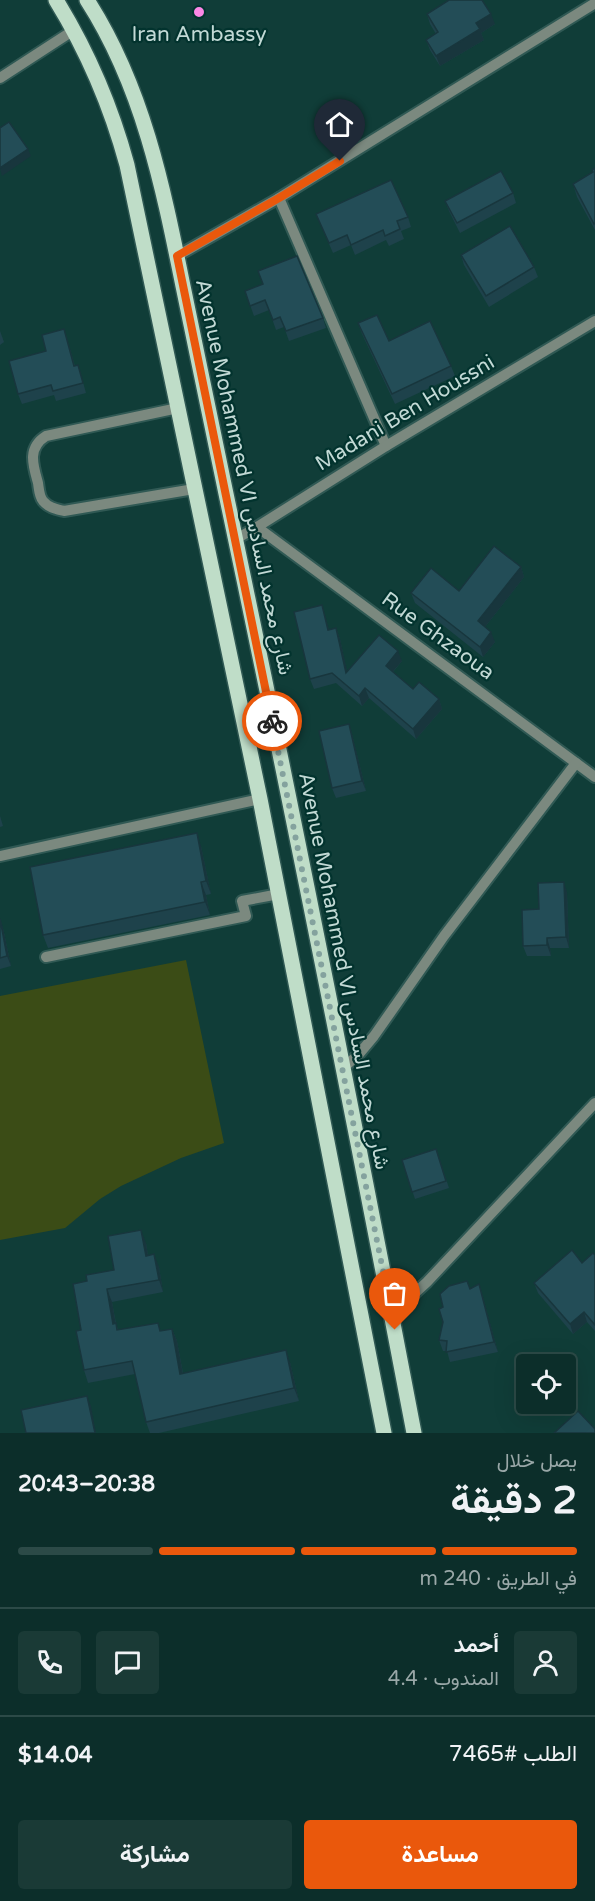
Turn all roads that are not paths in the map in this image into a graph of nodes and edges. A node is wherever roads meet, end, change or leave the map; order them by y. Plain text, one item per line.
1 (56, 0) edge
2 (87, 0) edge
3 (595, 3) edge
4 (74, 30) junction
5 (0, 78) edge
6 (279, 198) junction
7 (177, 256) junction
8 (595, 321) edge
9 (178, 408) junction
10 (386, 446) junction
11 (194, 489) junction
12 (257, 527) junction
13 (236, 539) junction
14 (576, 763) junction
15 (595, 777) edge
16 (260, 799) junction
17 (0, 856) edge
18 (279, 894) junction
19 (46, 957) dead end
20 (342, 1069) junction
21 (595, 1103) edge
22 (391, 1310) junction
23 (384, 1433) edge
24 (414, 1433) edge

1 - 4 main road
2 - 7 main road, Avenue Mohammed VI شارع محمد السادس
3 - 6 street
4 - 5 street
4 - 9 main road
6 - 7 street
6 - 10 street
7 - 13 main road, Avenue Mohammed VI شارع محمد السادس
8 - 10 street, Madani Ben Houssni
9 - 11 main road
9 - 11 street
10 - 12 street, Madani Ben Houssni
11 - 16 main road
12 - 13 street, Madani Ben Houssni
12 - 14 street, Rue Ghzaoua
13 - 20 main road, Avenue Mohammed VI شارع محمد السادس
14 - 15 street, Rue Ghzaoua
14 - 20 street
16 - 17 street
16 - 18 main road
18 - 19 street
18 - 23 main road
20 - 22 main road, Avenue Mohammed VI شارع محمد السادس
21 - 22 street
22 - 24 main road, Avenue Mohammed VI شارع محمد السادس

